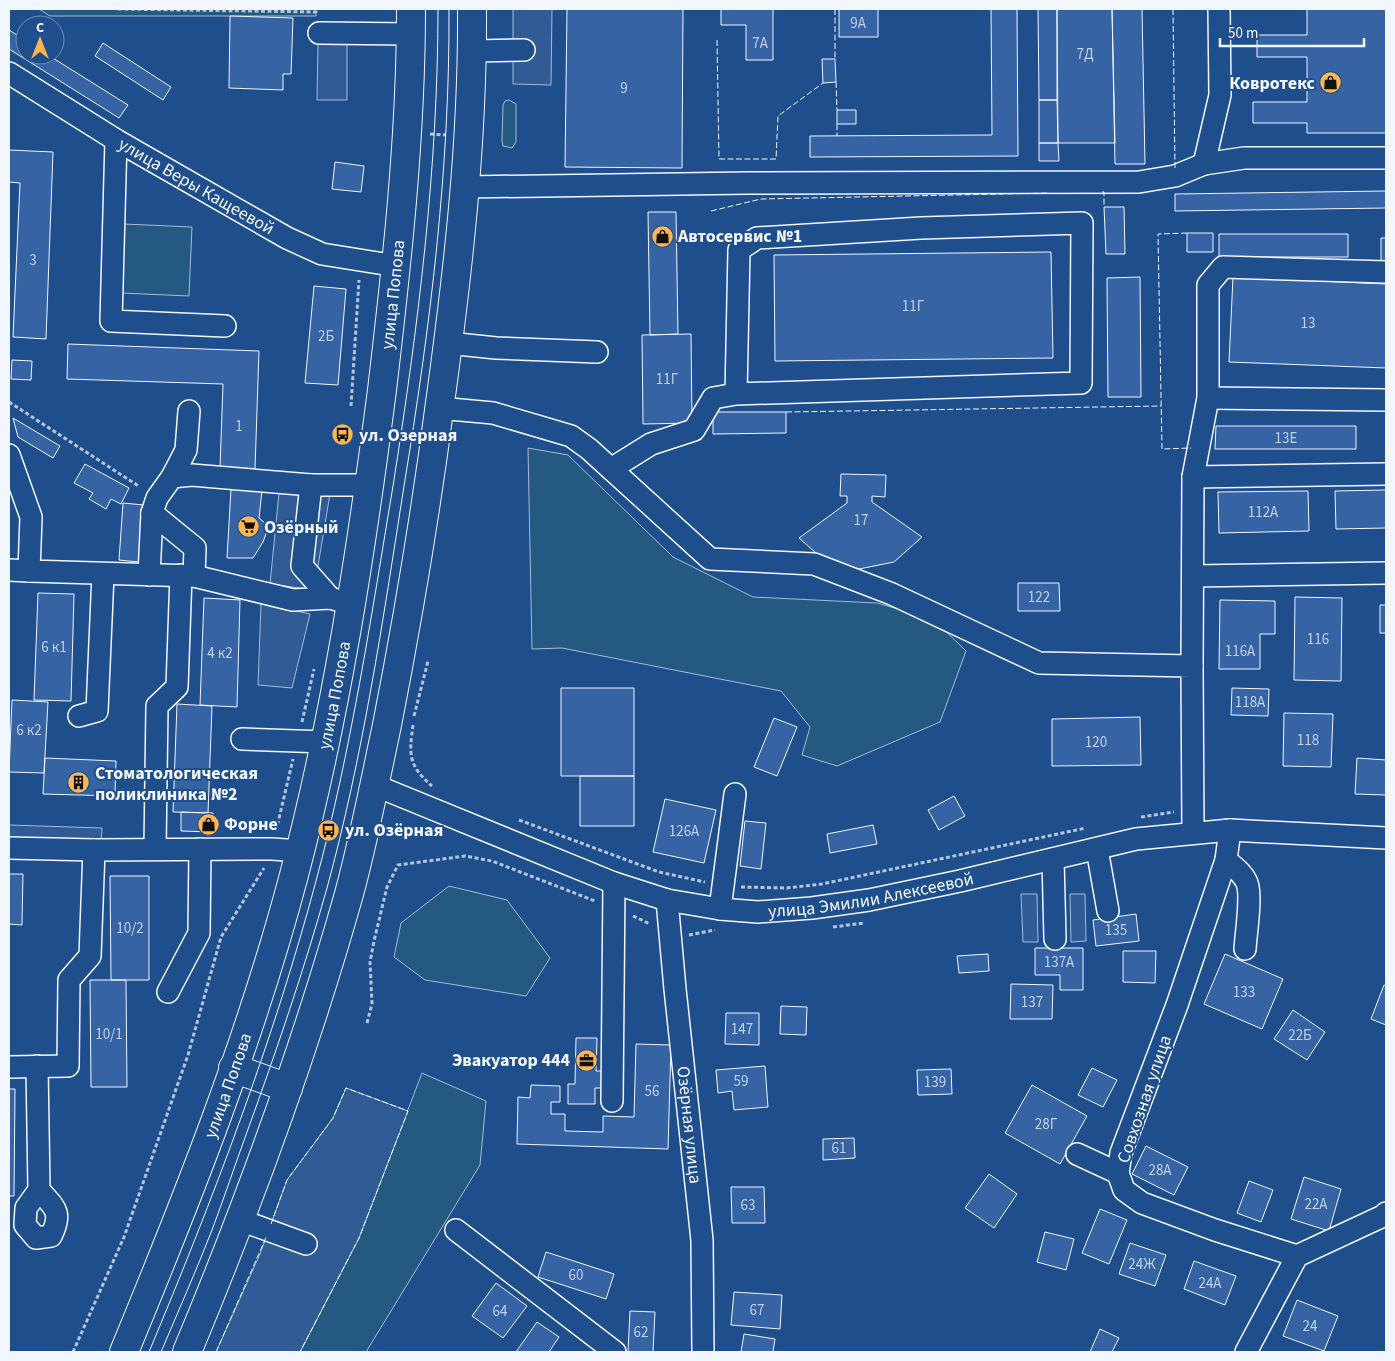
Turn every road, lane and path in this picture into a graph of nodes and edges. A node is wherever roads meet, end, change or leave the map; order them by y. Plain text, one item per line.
1 (118, 9) edge
2 (316, 9) edge
3 (472, 9) edge
4 (1219, 9) edge
5 (411, 21) edge
6 (319, 34) dead end
7 (524, 50) dead end
8 (473, 51) junction
9 (11, 78) edge
10 (408, 133) junction
11 (468, 136) junction
12 (116, 140) junction
13 (1386, 158) edge
14 (1204, 164) junction
15 (465, 187) junction
16 (397, 266) junction
17 (1386, 272) edge
18 (225, 326) dead end
19 (448, 343) junction
20 (597, 352) dead end
21 (736, 394) junction
22 (1208, 398) junction
23 (1386, 400) edge
24 (9, 402) edge
25 (439, 408) junction
26 (189, 412) dead end
27 (9, 455) edge
28 (611, 469) junction
29 (1386, 474) edge
30 (1193, 476) junction
31 (172, 477) junction
32 (312, 484) junction
33 (370, 485) junction
34 (154, 506) junction
35 (19, 571) edge
36 (1386, 573) edge
37 (102, 574) junction
38 (149, 575) junction
39 (187, 575) junction
40 (1193, 576) junction
41 (341, 601) junction
42 (428, 661) dead end
43 (316, 662) dead end
44 (1192, 666) junction
45 (79, 716) dead end
46 (242, 739) dead end
47 (297, 741) junction
48 (325, 742) junction
49 (374, 785) junction
50 (433, 786) dead end
51 (734, 794) dead end
52 (1193, 810) junction
53 (511, 817) dead end
54 (1140, 817) dead end
55 (1094, 827) dead end
56 (1230, 830) junction
57 (1193, 833) junction
58 (1386, 838) edge
59 (9, 848) edge
60 (155, 849) junction
61 (200, 849) junction
62 (272, 849) junction
63 (1097, 849) junction
64 (94, 850) junction
65 (300, 851) junction
66 (1053, 859) junction
67 (1226, 860) junction
68 (614, 883) junction
69 (723, 885) junction
70 (667, 900) junction
71 (383, 901) dead end
72 (720, 909) junction
73 (1108, 911) dead end
74 (1055, 939) dead end
75 (1245, 949) dead end
76 (168, 992) dead end
77 (366, 1023) dead end
78 (37, 1066) junction
79 (9, 1067) edge
80 (234, 1068) junction
81 (288, 1088) junction
82 (612, 1101) dead end
83 (1077, 1154) dead end
84 (1118, 1174) junction
85 (39, 1190) dead end
86 (1386, 1213) edge
87 (240, 1220) junction
88 (456, 1230) dead end
89 (306, 1244) dead end
90 (1297, 1256) junction
91 (73, 1352) edge
92 (124, 1352) edge
93 (187, 1352) edge
94 (615, 1352) edge
95 (703, 1352) edge
96 (1246, 1352) edge

1 - 2 path
3 - 8 main road
4 - 14 street
5 - 6 street
5 - 10 main road, улица Попова
7 - 8 street
8 - 11 main road
9 - 12 street, улица Веры Кащеевой
10 - 11 path
10 - 16 main road, улица Попова
11 - 15 main road
12 - 16 street, улица Веры Кащеевой
12 - 18 street
13 - 14 street
14 - 15 street
15 - 19 main road
16 - 33 main road, улица Попова
17 - 22 street
19 - 20 street
19 - 25 main road
21 - 21 street
21 - 28 street
22 - 23 street
22 - 30 street
24 - 34 path
25 - 28 street
25 - 49 main road
26 - 31 street
27 - 35 street
28 - 44 street
29 - 30 street
30 - 40 street
31 - 32 street
31 - 34 street
32 - 33 street
32 - 41 street
33 - 41 main road, улица Попова
34 - 38 street
34 - 39 street
35 - 37 street
36 - 40 street
37 - 38 street
37 - 45 street
38 - 39 street
39 - 41 street
39 - 60 street
40 - 44 street
41 - 48 main road, улица Попова
42 - 50 path
43 - 47 path
44 - 52 street
46 - 47 street
47 - 48 street
47 - 62 path
48 - 65 main road, улица Попова
49 - 68 street, улица Эмилии Алексеевой
49 - 81 main road
51 - 69 street
52 - 54 path
52 - 57 street
53 - 69 path
55 - 69 path
56 - 57 street, улица Эмилии Алексеевой
56 - 58 street, улица Эмилии Алексеевой
56 - 67 street, Совхозная улица
57 - 63 street, улица Эмилии Алексеевой
59 - 64 street
60 - 61 street
60 - 64 street
61 - 62 street
61 - 76 street
62 - 65 street
62 - 91 path
63 - 66 street, улица Эмилии Алексеевой
63 - 73 street
64 - 78 street
65 - 80 main road, улица Попова
66 - 72 street, улица Эмилии Алексеевой
66 - 74 street
67 - 75 street
67 - 84 street, Совхозная улица
68 - 70 street, улица Эмилии Алексеевой
68 - 82 street
69 - 72 street
70 - 72 street, улица Эмилии Алексеевой
70 - 95 street, Озёрная улица
71 - 77 path
78 - 79 street
78 - 85 street
80 - 81 main road
80 - 92 main road, улица Попова
81 - 87 main road
83 - 84 street
84 - 90 street, Совхозная улица
86 - 90 street
87 - 89 street
87 - 93 main road
88 - 94 street
90 - 96 street

